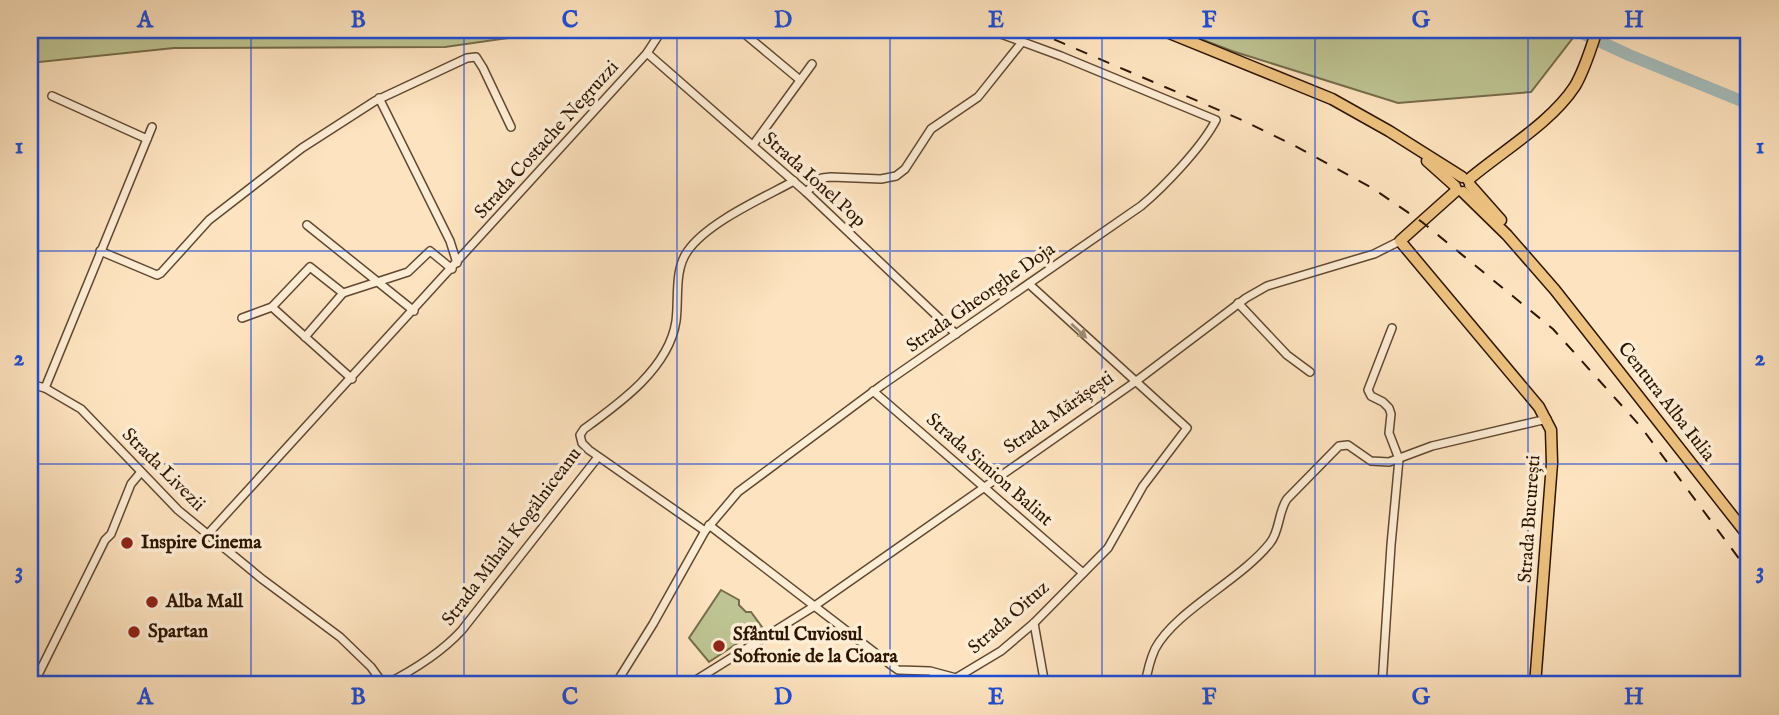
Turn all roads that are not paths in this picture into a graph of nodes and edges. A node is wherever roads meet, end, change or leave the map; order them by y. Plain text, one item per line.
1 (662, 30) edge
2 (740, 30) edge
3 (990, 30) edge
4 (1162, 30) edge
5 (1597, 30) edge
6 (1022, 42) junction
7 (647, 54) junction
8 (812, 64) dead end
9 (800, 80) junction
10 (52, 96) dead end
11 (379, 98) junction
12 (152, 127) dead end
13 (511, 127) dead end
14 (147, 139) junction
15 (752, 145) junction
16 (794, 181) junction
17 (1463, 185) junction
18 (806, 192) junction
19 (306, 225) dead end
20 (1400, 241) junction
21 (100, 251) junction
22 (454, 266) junction
23 (378, 282) junction
24 (1029, 284) junction
25 (343, 293) junction
26 (1238, 303) junction
27 (272, 307) junction
28 (414, 311) junction
29 (242, 317) dead end
30 (1392, 328) dead end
31 (956, 334) junction
32 (305, 337) junction
33 (1310, 372) dead end
34 (352, 379) junction
35 (1135, 382) junction
36 (30, 384) edge
37 (45, 388) junction
38 (873, 391) junction
39 (1547, 419) junction
40 (598, 457) junction
41 (1399, 459) junction
42 (141, 472) junction
43 (984, 486) junction
44 (707, 528) junction
45 (207, 535) junction
46 (1749, 537) edge
47 (1083, 573) junction
48 (813, 607) junction
49 (1034, 623) junction
50 (956, 678) junction
51 (33, 685) edge
52 (384, 685) edge
53 (615, 685) edge
54 (688, 685) edge
55 (948, 685) edge
56 (1045, 685) edge
57 (1145, 685) edge
58 (1382, 685) edge
59 (1535, 685) edge

1 - 7 street, Strada Costache Negruzzi
2 - 9 street
3 - 6 street, Strada Gheorghe Doja
4 - 17 main road, Centura Alba Iulia
5 - 17 main road, Strada Mărășești
6 - 18 street
6 - 24 street, Strada Gheorghe Doja
7 - 15 street, Strada Ionel Pop
7 - 22 street, Strada Costache Negruzzi
8 - 9 street
9 - 15 street
10 - 14 street
11 - 13 street
11 - 21 street
11 - 22 street
12 - 14 street
14 - 21 street
15 - 16 street, Strada Ionel Pop
16 - 18 street, Strada Ionel Pop
16 - 40 street, Strada Mihail Kogălniceanu
17 - 20 main road, Strada Mărășești
17 - 46 main road, Centura Alba Iulia
18 - 31 street, Strada Ionel Pop
19 - 23 street
20 - 26 street, Strada Mărășești
20 - 39 main road
21 - 37 street
22 - 23 street
22 - 28 street, Strada Costache Negruzzi
23 - 25 street
23 - 28 street
24 - 31 street, Strada Gheorghe Doja
24 -> 35 street
25 - 27 street
25 - 32 street
26 - 33 street
26 - 35 street, Strada Mărășești
27 - 29 street
27 - 32 street
28 - 34 street, Strada Costache Negruzzi
30 - 41 street
31 - 38 street, Strada Gheorghe Doja
32 - 34 street
34 - 45 street, Strada Costache Negruzzi
35 - 43 street, Strada Mărășești
35 - 47 street, Strada Oituz
36 - 37 street, Strada Livezii
37 - 42 street, Strada Livezii
38 - 43 street, Strada Simion Balint
38 - 44 street, Strada Gheorghe Doja
39 - 41 street
39 - 59 main road, Strada București
40 - 44 street
40 - 52 street, Strada Mihail Kogălniceanu
41 - 57 street
41 - 58 street
42 - 45 street, Strada Livezii
42 - 51 street
43 - 47 street, Strada Simion Balint
43 - 48 street, Strada Mărășești
44 - 48 street
44 - 53 street, Strada Gheorghe Doja
45 - 52 street, Strada Livezii
47 - 49 street, Strada Oituz
48 - 50 street
48 - 54 street, Strada Mărășești
49 - 50 street, Strada Oituz
49 - 56 street
50 - 55 street, Strada Oituz

